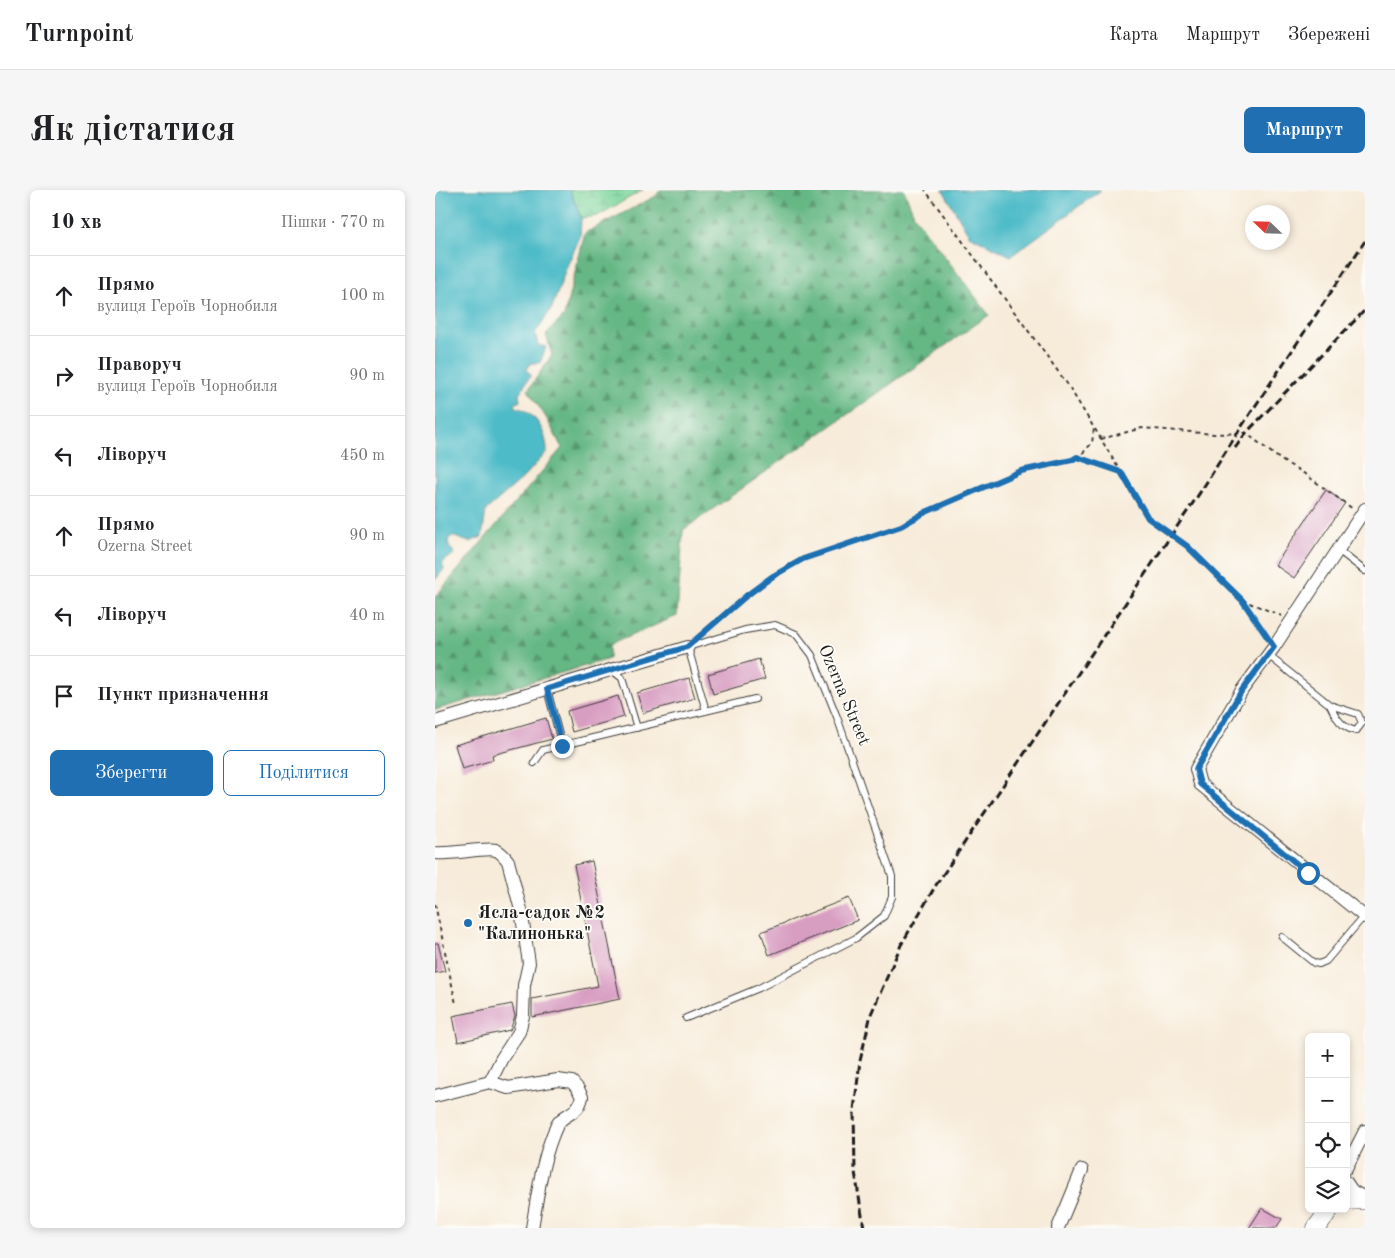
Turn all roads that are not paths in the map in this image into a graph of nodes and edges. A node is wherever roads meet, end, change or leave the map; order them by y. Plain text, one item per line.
1 (1363, 512) edge
2 (1338, 550) junction
3 (1365, 571) edge
4 (687, 647) junction
5 (1271, 651) junction
6 (611, 670) junction
7 (547, 689) junction
8 (755, 700) dead end
9 (1330, 705) junction
10 (706, 711) junction
11 (435, 722) edge
12 (637, 728) junction
13 (562, 746) junction
14 (534, 763) dead end
15 (435, 854) edge
16 (1364, 917) edge
17 (1282, 937) dead end
18 (686, 1018) dead end
19 (490, 1082) junction
20 (435, 1096) edge
21 (1365, 1131) edge
22 (1350, 1160) edge
23 (1082, 1170) dead end
24 (1350, 1188) edge
25 (1365, 1199) edge
26 (1350, 1201) edge
27 (532, 1228) edge
28 (1057, 1228) edge

1 - 2 street
2 - 3 lane
2 - 5 street
4 - 6 street, Ozerna Street
4 - 10 lane
4 - 18 lane, Ozerna Street
5 - 9 lane
5 - 16 street
6 - 7 street, Ozerna Street
6 - 12 lane
7 - 11 street, Ozerna Street
7 - 13 lane
8 - 10 lane
9 - 9 lane
10 - 12 lane
12 - 13 lane
13 - 14 lane
15 - 19 street
16 - 17 lane
19 - 20 street
19 - 27 street
21 - 22 street
23 - 28 street
24 - 25 street
25 - 26 main road

